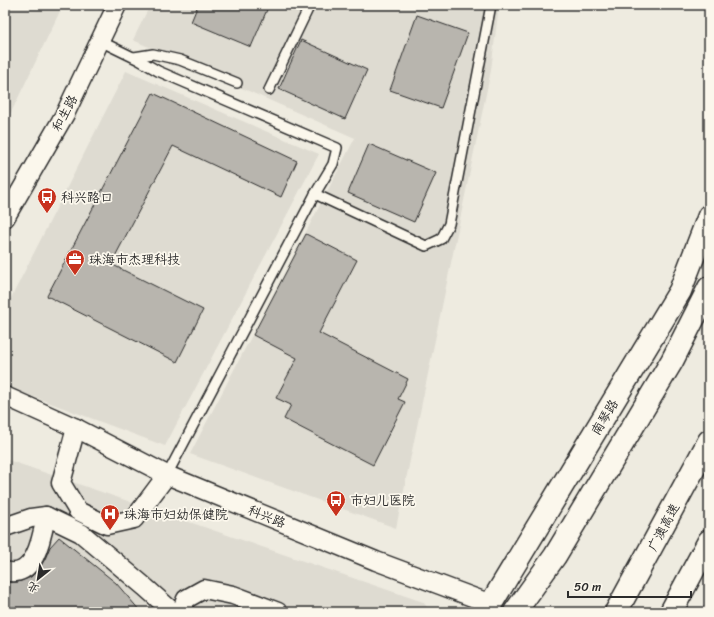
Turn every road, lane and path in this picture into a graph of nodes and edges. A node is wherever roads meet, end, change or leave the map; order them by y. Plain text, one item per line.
1 (117, 5) edge
2 (310, 5) edge
3 (491, 5) edge
4 (100, 41) junction
5 (134, 57) junction
6 (237, 83) dead end
7 (269, 90) dead end
8 (315, 194) junction
9 (709, 216) edge
10 (5, 218) edge
11 (709, 288) edge
12 (5, 396) edge
13 (76, 428) junction
14 (709, 441) edge
15 (167, 475) junction
16 (46, 516) junction
17 (5, 527) edge
18 (709, 541) edge
19 (5, 571) edge
20 (495, 609) edge
21 (173, 612) edge
22 (180, 612) edge
23 (278, 612) edge
24 (515, 612) edge
25 (616, 612) edge
26 (671, 612) edge

1 - 4 street, 和生路
2 - 7 lane
3 - 8 lane
4 - 5 lane
4 - 10 street, 和生路
5 - 6 lane
5 - 8 lane
8 - 15 lane
9 - 20 main road, 南琴路
11 - 24 main road
12 - 13 street, 科兴路
13 - 15 street, 科兴路
13 - 15 street
14 - 25 main road, 广澳高速
15 - 20 street, 科兴路
16 - 17 street
16 - 19 street
16 - 21 street
18 - 26 main road
22 - 23 street

